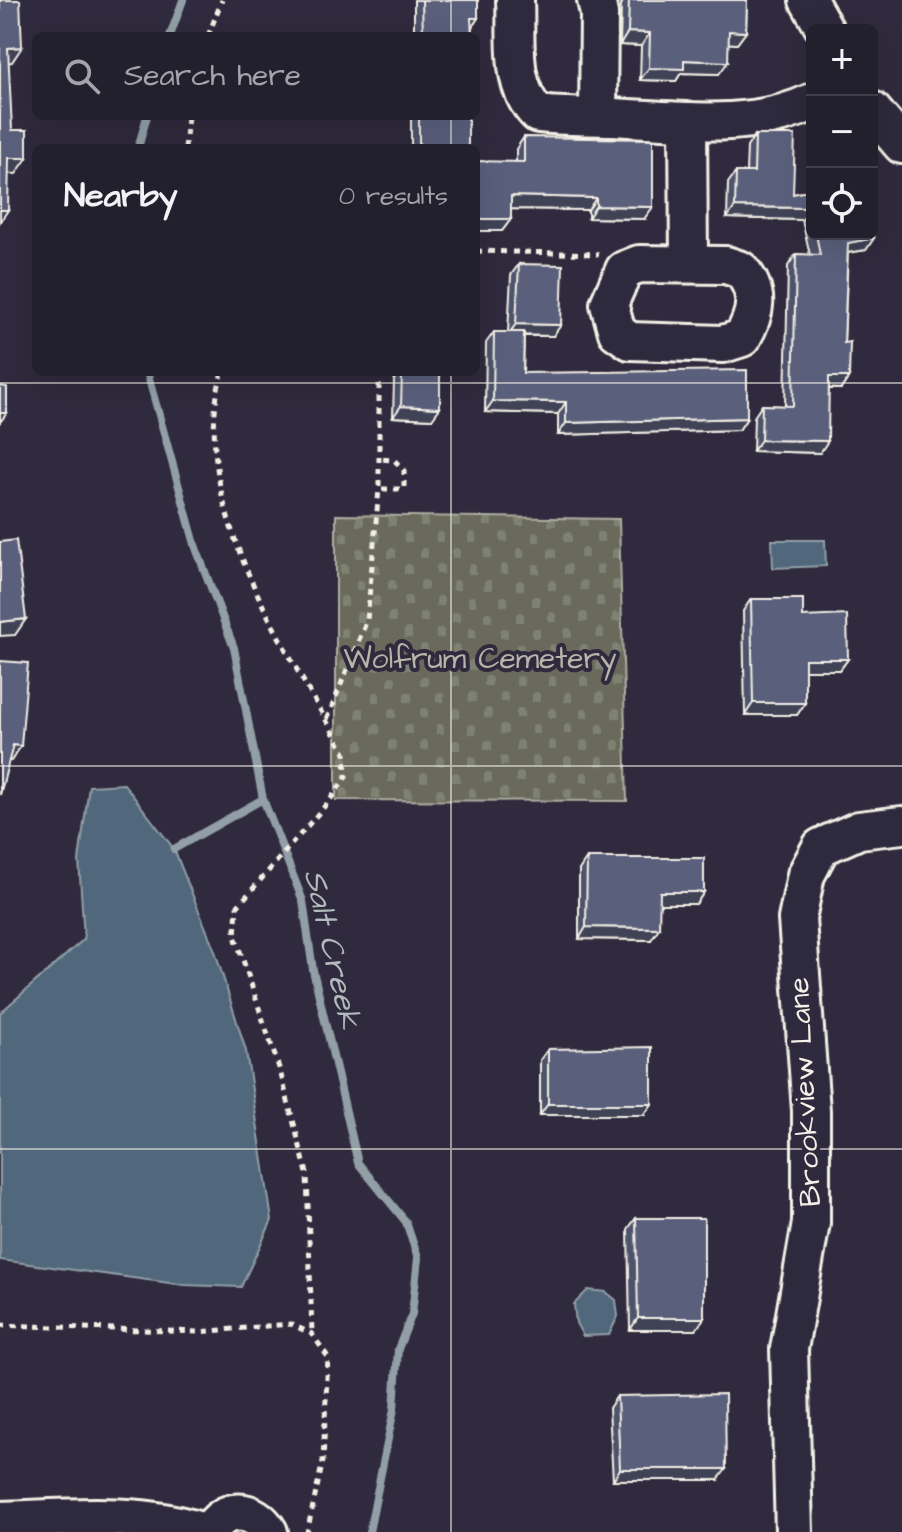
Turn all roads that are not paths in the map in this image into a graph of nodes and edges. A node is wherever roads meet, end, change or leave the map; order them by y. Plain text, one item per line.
1 (515, 0) edge
2 (596, 0) edge
3 (808, 0) edge
4 (822, 24) edge
5 (806, 104) edge
6 (598, 116) junction
7 (878, 117) edge
8 (688, 121) junction
9 (902, 145) edge
10 (689, 264) junction
11 (902, 825) edge
12 (0, 1520) edge
13 (203, 1532) edge
14 (210, 1532) edge
15 (269, 1532) edge
16 (794, 1532) edge

1 - 6 street
2 - 6 street
3 - 4 street
5 - 8 street
6 - 8 street
7 - 9 street
8 - 10 street
10 - 10 street
11 - 16 street, Brookview Lane
12 - 13 street
14 - 15 street

